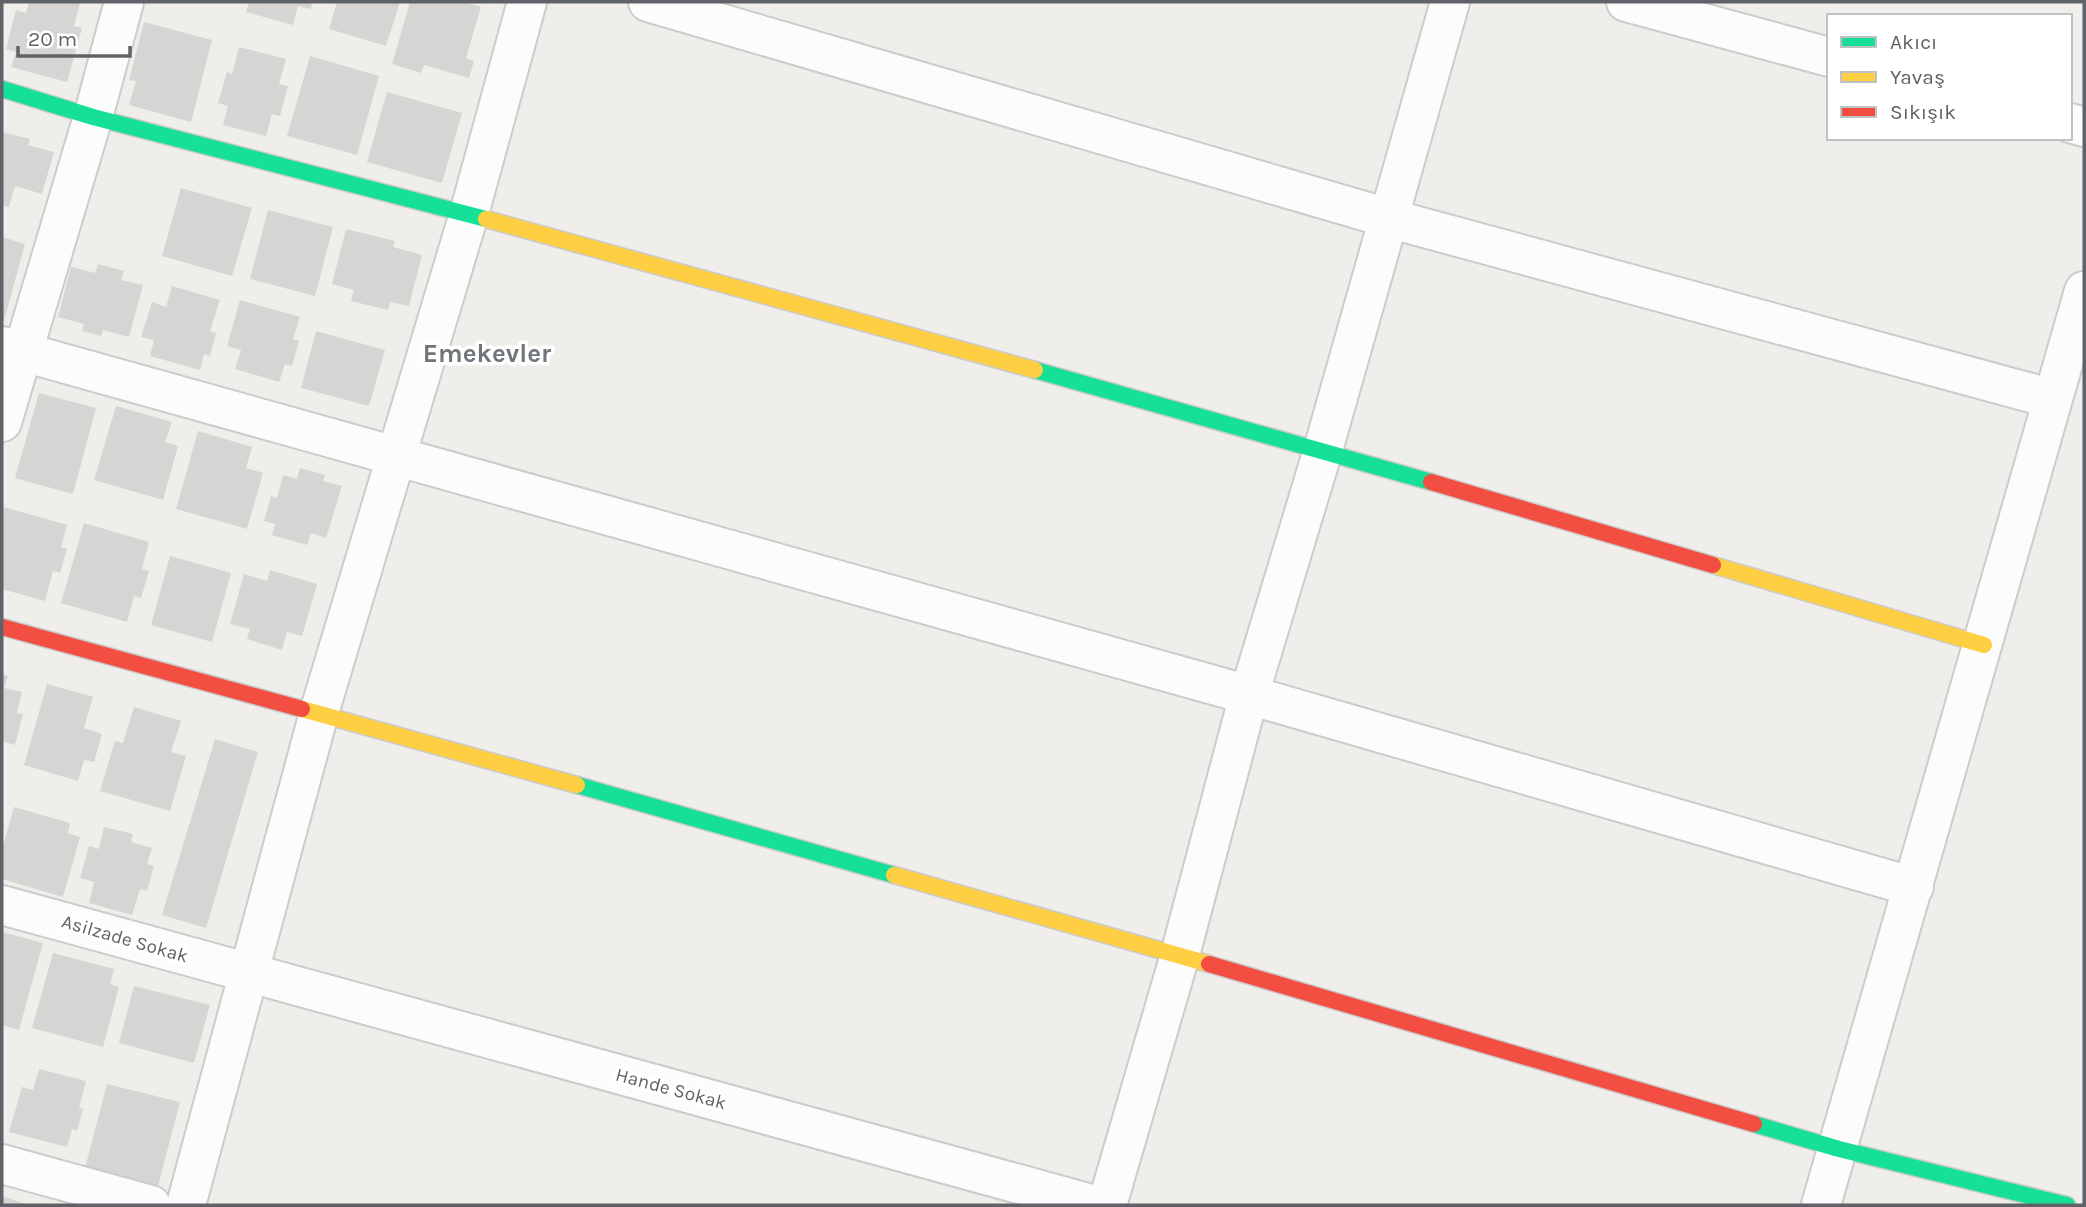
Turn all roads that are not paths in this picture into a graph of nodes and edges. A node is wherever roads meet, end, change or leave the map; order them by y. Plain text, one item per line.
1 (124, 2) edge
2 (527, 2) edge
3 (648, 2) edge
4 (1450, 2) edge
5 (1626, 2) edge
6 (1827, 56) edge
7 (2, 89) edge
8 (93, 117) junction
9 (469, 214) junction
10 (1388, 218) junction
11 (2084, 291) edge
12 (12, 349) edge
13 (2053, 399) junction
14 (2, 422) edge
15 (1323, 450) junction
16 (397, 457) junction
17 (2, 627) edge
18 (1984, 645) junction
19 (1249, 695) junction
20 (320, 713) junction
21 (1914, 887) junction
22 (2, 905) edge
23 (1180, 955) junction
24 (247, 974) junction
25 (1839, 1149) junction
26 (2, 1164) edge
27 (151, 1205) edge
28 (186, 1205) edge
29 (1096, 1205) edge
30 (1107, 1205) edge
31 (1821, 1205) edge
32 (2067, 1205) edge

1 - 8 street
2 - 9 street
3 - 10 street
4 - 10 street
5 - 6 street
7 - 8 street
8 - 9 street
8 - 12 street
9 - 15 street
9 - 16 street
10 - 13 street
10 - 15 street
11 - 13 street
12 - 14 street
12 - 16 street
13 - 18 street
15 - 18 street
15 - 19 street
16 - 19 street
16 - 20 street
17 - 20 street
18 - 21 street
19 - 21 street
19 - 23 street
20 - 23 street
20 - 24 street
21 - 25 street
22 - 24 street, Asilzade Sokak
23 - 25 street
23 - 30 street
24 - 28 street
24 - 29 street, Hande Sokak
25 - 31 street
25 - 32 street
26 - 27 street

